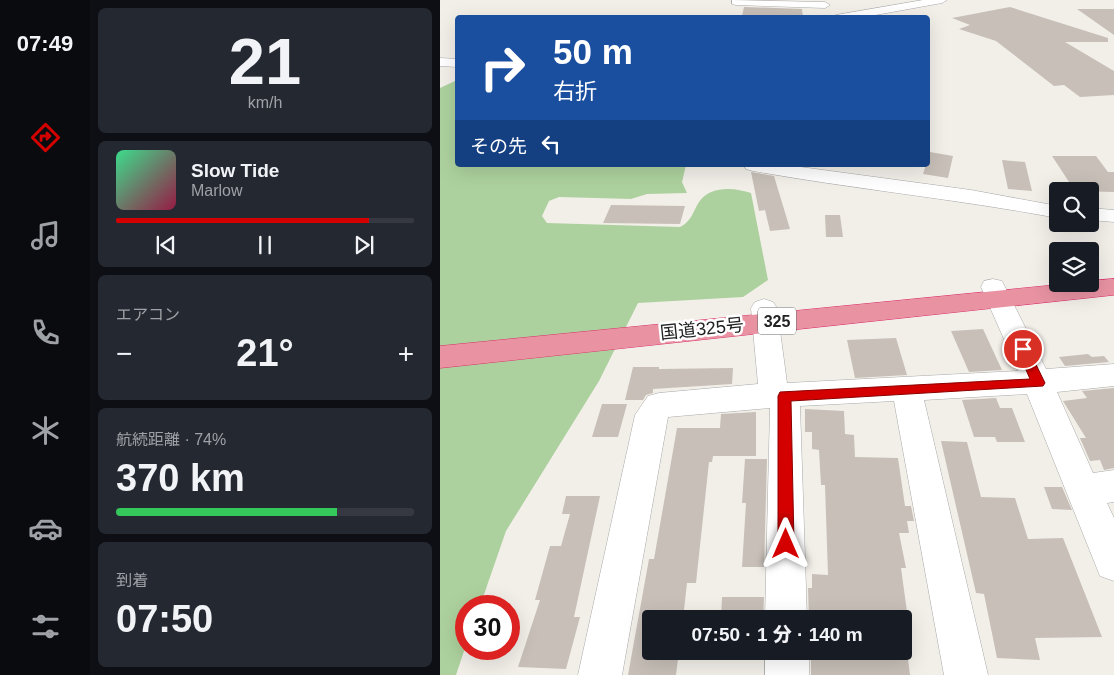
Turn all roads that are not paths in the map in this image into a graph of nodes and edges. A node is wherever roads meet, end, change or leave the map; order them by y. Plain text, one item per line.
1 (737, 0) edge
2 (942, 0) edge
3 (826, 2) edge
4 (828, 15) edge
5 (854, 15) edge
6 (440, 62) edge
7 (455, 63) edge
8 (764, 167) edge
9 (1049, 210) edge
10 (1099, 215) edge
11 (1114, 216) edge
12 (1114, 276) edge
13 (1099, 277) edge
14 (1049, 283) edge
15 (1114, 287) edge
16 (996, 292) junction
17 (764, 315) junction
18 (440, 341) edge
19 (440, 357) edge
20 (1114, 375) edge
21 (1038, 383) junction
22 (907, 390) junction
23 (779, 396) junction
24 (1099, 488) edge
25 (1114, 562) edge
26 (786, 610) edge
27 (787, 660) edge
28 (600, 675) edge
29 (787, 675) edge
30 (966, 675) edge

1 - 3 street
2 - 5 street
3 - 4 street
6 - 7 street
8 - 9 street
10 - 11 street
12 - 13 highway
14 - 16 highway, 国道325号 / 325
15 - 16 highway, 国道325号 / 325
16 - 17 highway, 国道325号 / 325
16 - 21 street
17 - 18 highway, 国道325号 / 325
17 - 19 highway, 国道325号 / 325
17 - 23 street
20 - 21 street
21 - 22 street
21 - 24 street
22 - 23 street
22 - 30 street
23 - 26 street
23 - 28 street
24 - 25 street
27 - 29 street

